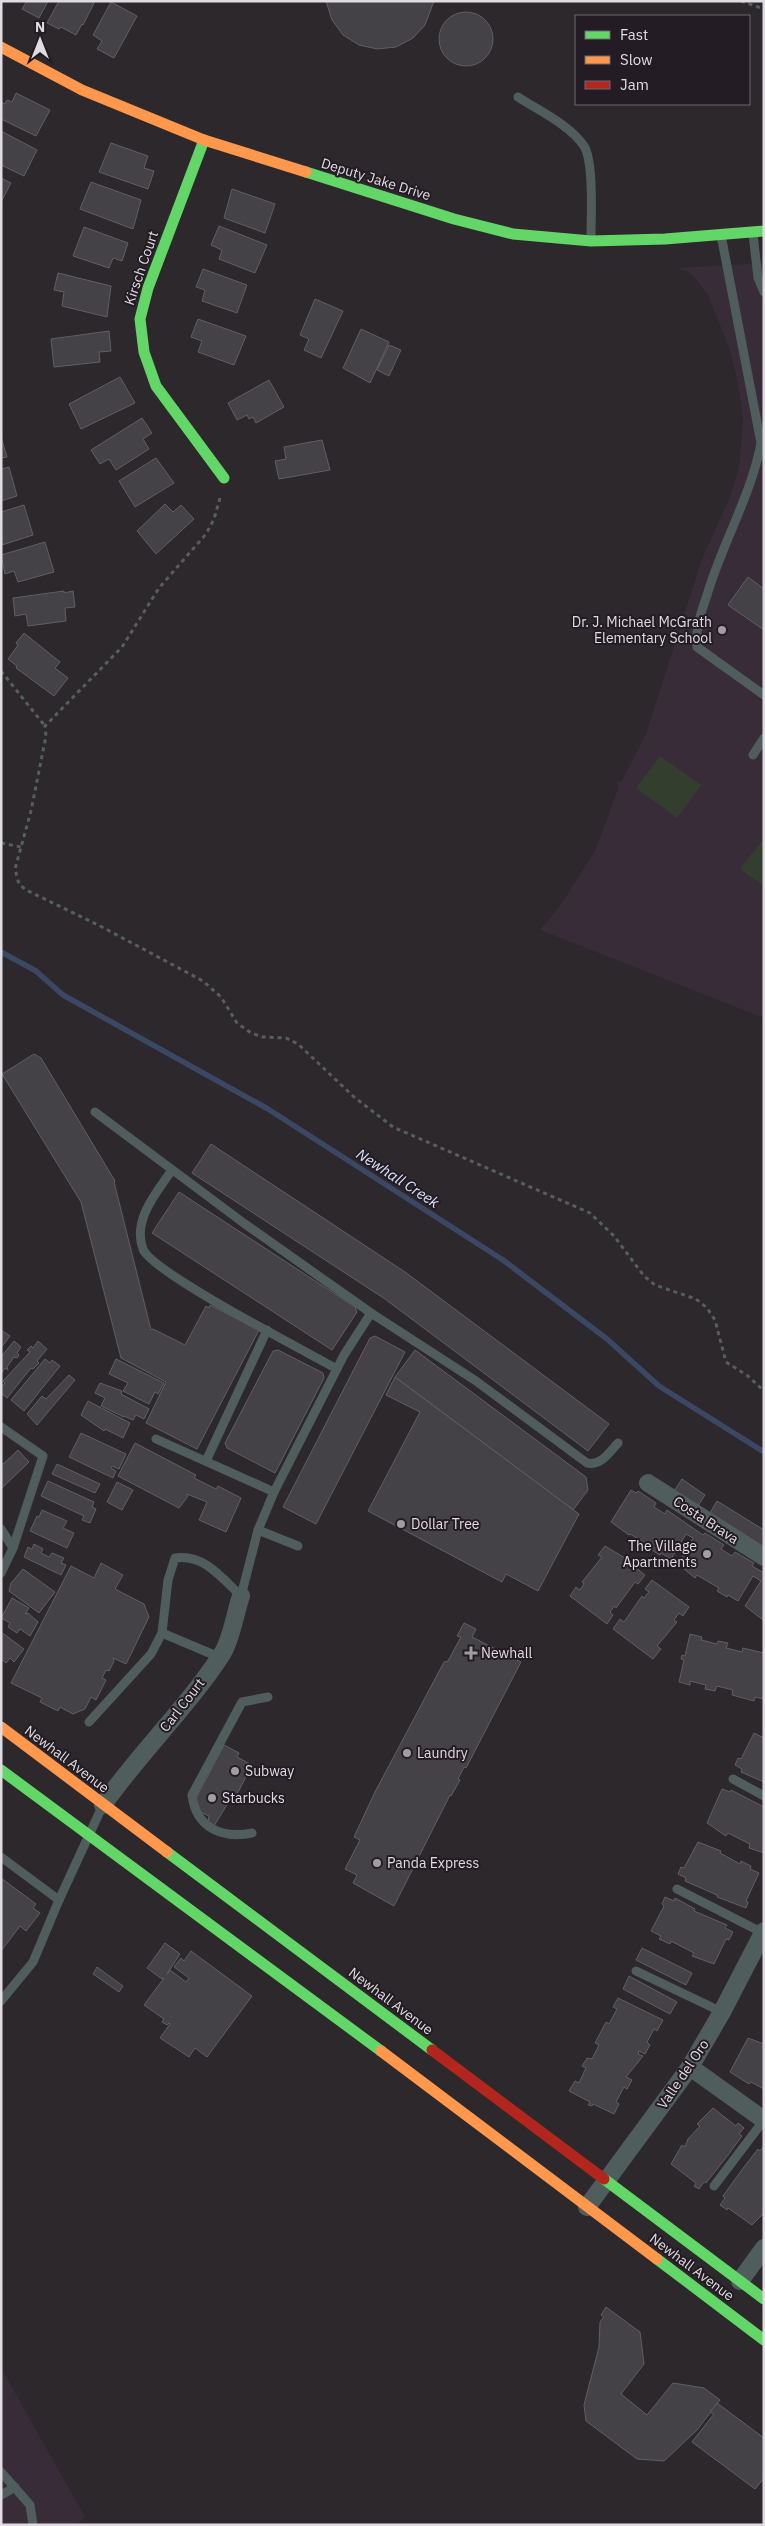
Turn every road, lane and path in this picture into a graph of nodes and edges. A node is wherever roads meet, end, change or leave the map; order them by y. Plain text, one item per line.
1 (742, 1) edge
2 (764, 9) edge
3 (1, 47) edge
4 (518, 97) dead end
5 (204, 140) junction
6 (758, 232) edge
7 (721, 235) junction
8 (591, 241) junction
9 (764, 292) edge
10 (762, 444) edge
11 (224, 478) joint
12 (1, 671) edge
13 (764, 695) edge
14 (45, 726) junction
15 (764, 738) edge
16 (753, 754) dead end
17 (1, 843) edge
18 (21, 848) junction
19 (94, 1112) dead end
20 (172, 1170) junction
21 (371, 1313) junction
22 (267, 1330) junction
23 (337, 1369) junction
24 (764, 1391) edge
25 (1, 1427) edge
26 (156, 1439) dead end
27 (618, 1443) dead end
28 (206, 1461) junction
29 (648, 1483) dead end
30 (274, 1492) junction
31 (1, 1529) edge
32 (258, 1530) junction
33 (298, 1546) dead end
34 (13, 1548) junction
35 (764, 1557) edge
36 (1, 1573) edge
37 (241, 1596) junction
38 (162, 1633) junction
39 (219, 1657) junction
40 (268, 1696) dead end
41 (89, 1722) dead end
42 (1, 1727) edge
43 (1, 1770) edge
44 (733, 1779) dead end
45 (764, 1796) edge
46 (103, 1805) junction
47 (252, 1833) dead end
48 (90, 1834) junction
49 (1, 1857) edge
50 (677, 1889) dead end
51 (59, 1900) junction
52 (763, 1932) edge
53 (636, 1971) dead end
54 (1, 2001) edge
55 (722, 2012) junction
56 (388, 2018) junction
57 (371, 2042) junction
58 (690, 2067) junction
59 (764, 2120) edge
60 (607, 2182) junction
61 (714, 2186) dead end
62 (587, 2207) junction
63 (764, 2248) edge
64 (740, 2281) junction
65 (763, 2296) edge
66 (764, 2340) edge
67 (1, 2472) edge
68 (15, 2487) junction
69 (1, 2495) edge
70 (33, 2525) edge

1 - 2 path
3 - 5 main road, Deputy Jake Drive
4 - 8 lane
5 - 8 main road, Deputy Jake Drive
5 - 11 main road, Kirsch Court
6 - 7 main road, Deputy Jake Drive
6 - 9 lane
7 - 8 main road, Deputy Jake Drive
7 - 10 lane
10 - 13 lane
11 - 14 path
12 - 14 path
14 - 18 path
15 - 16 lane
17 - 18 path
18 - 24 path
19 - 20 lane
20 - 21 lane
20 - 22 lane
21 - 23 lane
21 - 27 lane
22 - 23 lane
22 - 28 lane
23 - 30 lane
25 - 34 lane
26 - 28 lane
28 - 30 lane
29 - 35 street, Costa Brava
30 - 32 lane
31 - 34 lane
32 - 33 lane
32 - 37 lane
34 - 36 lane
37 - 38 lane
37 - 39 street, Carl Court
38 - 39 lane
38 - 41 lane
39 - 46 street, Carl Court
40 - 47 lane
42 - 46 main road, Newhall Avenue
43 - 48 main road, Newhall Avenue
44 - 45 lane
46 - 48 lane
46 - 56 main road, Newhall Avenue
48 - 51 lane
48 - 57 main road, Newhall Avenue
49 - 51 lane
50 - 52 lane
51 - 54 lane
52 - 55 street, Valle del Oro
53 - 55 lane
55 - 58 street, Valle del Oro
56 - 57 main road
56 - 60 main road, Newhall Avenue
57 - 62 main road, Newhall Avenue
58 - 59 street
58 - 60 street, Valle del Oro
59 - 61 lane
60 - 62 street, Valle del Oro
60 - 64 main road, Newhall Avenue
62 - 66 main road, Newhall Avenue
63 - 64 street
64 - 65 main road, Newhall Avenue
67 - 68 lane
68 - 69 lane
68 - 70 lane

